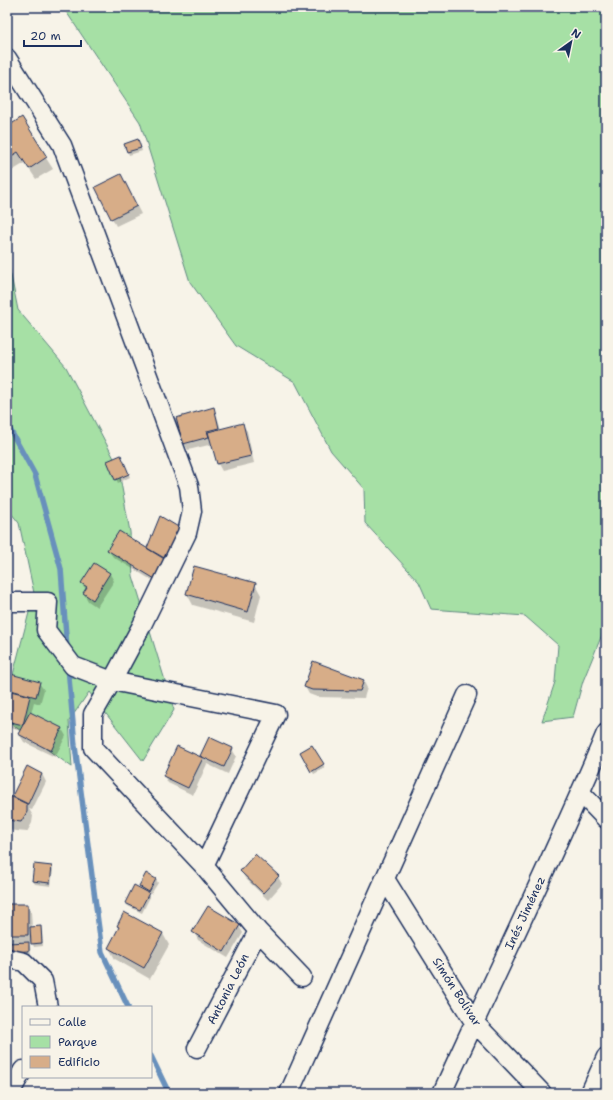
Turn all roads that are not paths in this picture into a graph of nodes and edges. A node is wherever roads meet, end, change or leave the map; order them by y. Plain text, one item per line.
1 (7, 58) edge
2 (7, 602) edge
3 (112, 682) junction
4 (467, 695) dead end
5 (606, 733) edge
6 (581, 793) junction
7 (606, 819) edge
8 (204, 866) junction
9 (385, 879) junction
10 (258, 930) junction
11 (7, 958) edge
12 (302, 977) dead end
13 (48, 1006) edge
14 (474, 1022) junction
15 (197, 1048) dead end
16 (606, 1057) edge
17 (22, 1072) edge
18 (10, 1093) edge
19 (289, 1093) edge
20 (442, 1093) edge
21 (542, 1093) edge
22 (590, 1093) edge

1 - 3 street
2 - 3 street
3 - 8 street
3 - 8 street
4 - 9 street
5 - 6 street, Inés Jiménez
6 - 7 street
6 - 14 street, Inés Jiménez
8 - 10 street
9 - 14 street, Simón Bolívar
9 - 19 street
10 - 12 street
10 - 15 street, Antonia León
11 - 13 street
14 - 20 street, Inés Jiménez
14 - 21 street, Simón Bolívar
16 - 22 street
17 - 18 street

